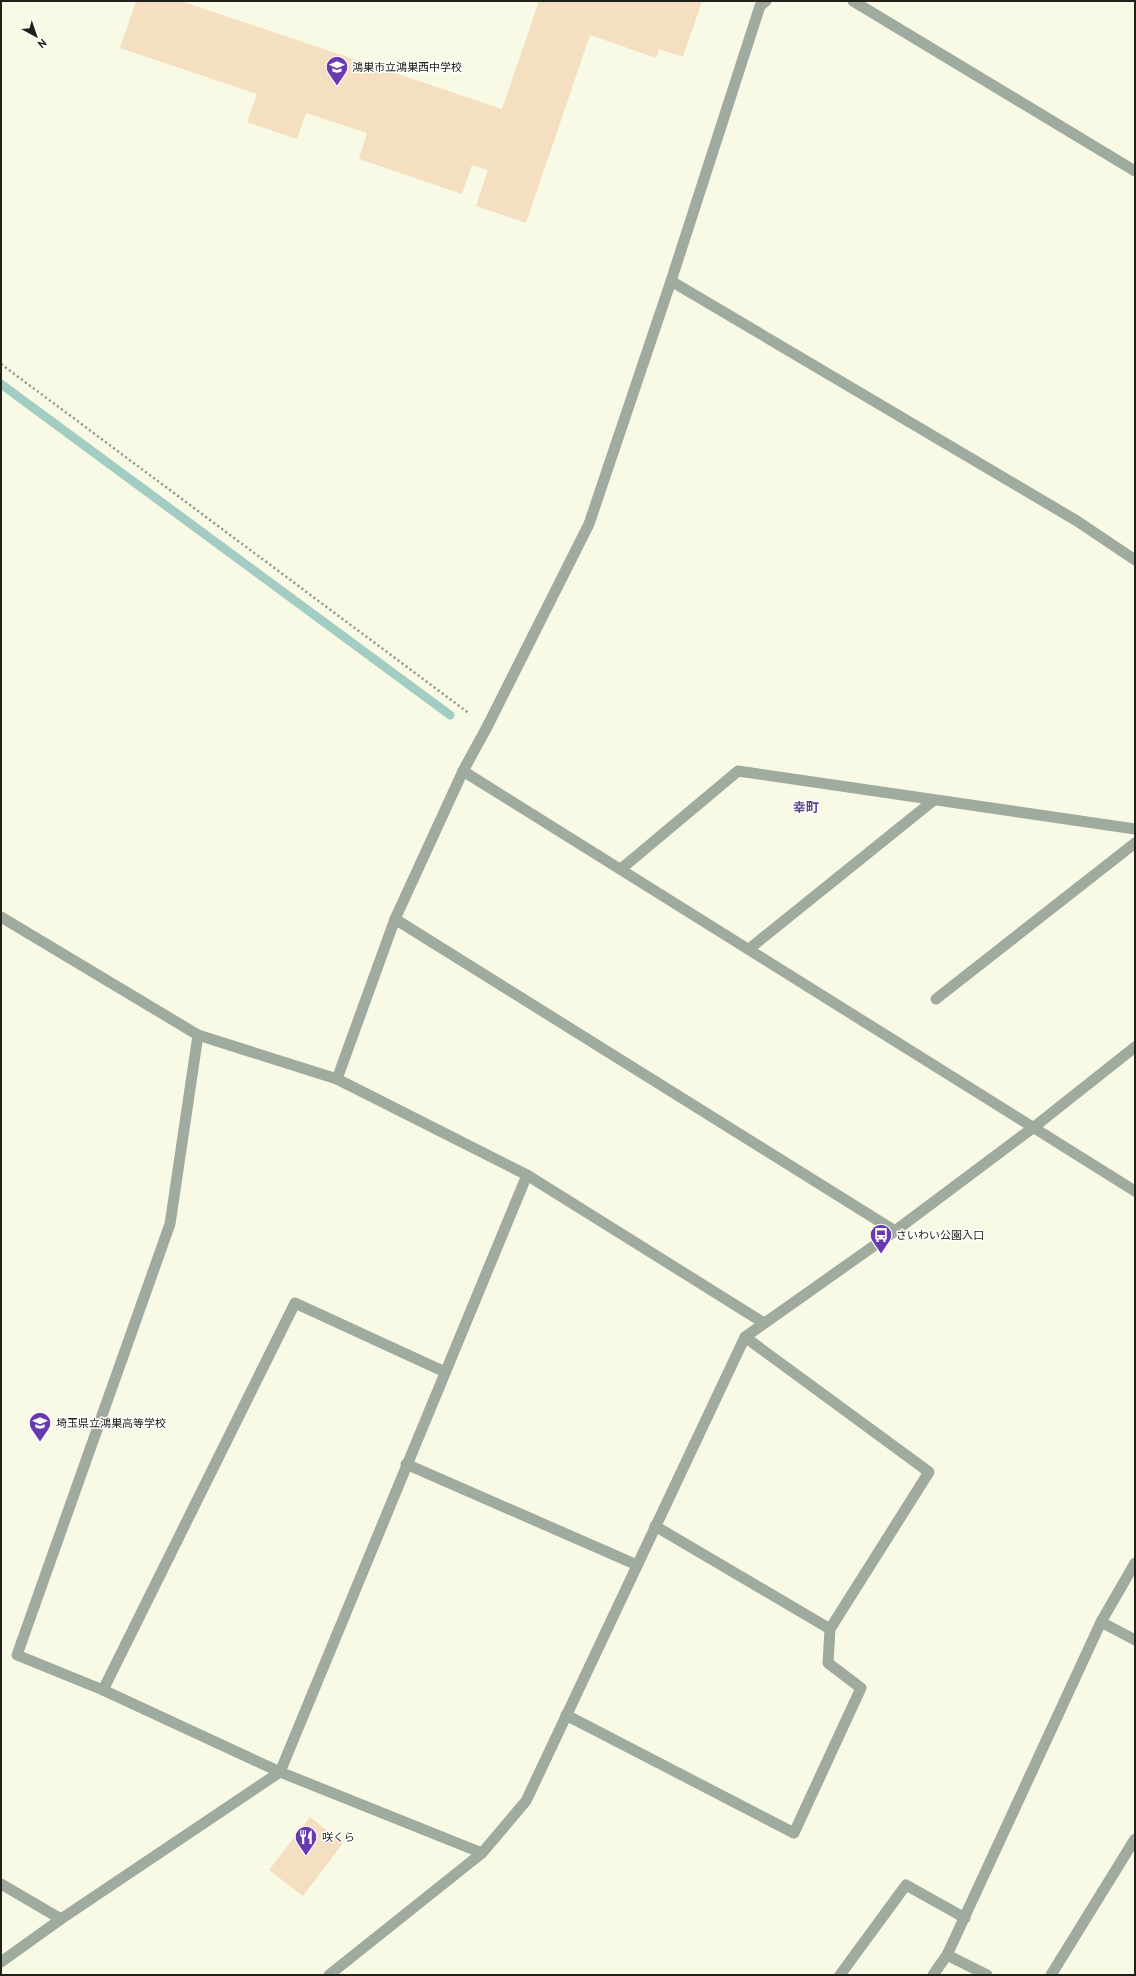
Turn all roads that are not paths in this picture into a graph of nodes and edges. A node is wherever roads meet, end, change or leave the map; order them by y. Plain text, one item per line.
1 (766, 1) edge
2 (853, 1) edge
3 (1135, 171) edge
4 (671, 282) junction
5 (1135, 560) edge
6 (463, 770) junction
7 (934, 800) junction
8 (1135, 829) edge
9 (1135, 843) edge
10 (621, 869) junction
11 (1, 917) edge
12 (395, 919) junction
13 (749, 949) junction
14 (936, 999) dead end
15 (198, 1035) junction
16 (1135, 1047) edge
17 (337, 1079) junction
18 (1034, 1126) junction
19 (527, 1175) junction
20 (1135, 1191) edge
21 (895, 1231) junction
22 (764, 1323) junction
23 (745, 1337) junction
24 (445, 1372) junction
25 (406, 1464) junction
26 (655, 1526) junction
27 (1135, 1563) edge
28 (637, 1566) junction
29 (1101, 1622) junction
30 (830, 1629) junction
31 (1135, 1640) edge
32 (103, 1690) junction
33 (566, 1715) junction
34 (280, 1772) junction
35 (1135, 1840) edge
36 (482, 1853) junction
37 (1, 1884) edge
38 (964, 1918) junction
39 (61, 1919) junction
40 (947, 1955) junction
41 (1, 1962) edge
42 (329, 1975) edge
43 (840, 1975) edge
44 (933, 1975) edge
45 (987, 1975) edge
46 (1051, 1975) edge

1 - 4 street
2 - 3 street
4 - 5 street
4 - 6 street
6 - 10 street
6 - 12 street
7 - 8 street
7 - 10 street
7 - 13 street
9 - 14 street
10 - 13 street
11 - 15 street
12 - 17 street
12 - 21 street
13 - 18 street
15 - 17 street
15 - 32 street
16 - 18 street
17 - 19 street
18 - 20 street
18 - 21 street
19 - 22 street
19 - 24 street
21 - 22 street
22 - 23 street
23 - 26 street
23 - 30 street
24 - 25 street
24 - 32 street
25 - 28 street
25 - 34 street
26 - 28 street
26 - 30 street
27 - 29 street
28 - 33 street
29 - 31 street
29 - 38 street
30 - 33 street
32 - 34 street
33 - 36 street
34 - 36 street
34 - 39 street
35 - 46 street
36 - 42 street
37 - 39 street
38 - 40 street
38 - 43 street
39 - 41 street
40 - 44 street
40 - 45 street

